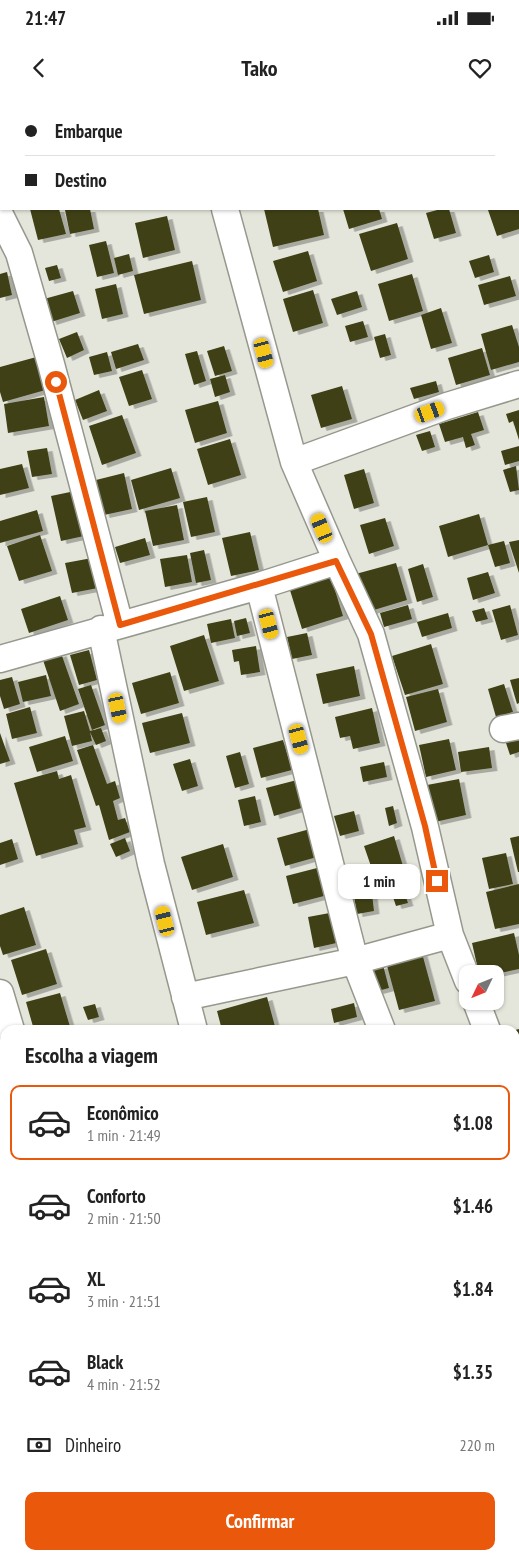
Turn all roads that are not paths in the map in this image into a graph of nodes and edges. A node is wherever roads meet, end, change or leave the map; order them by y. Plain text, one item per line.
1 (225, 210) edge
2 (0, 215) edge
3 (519, 384) edge
4 (294, 462) junction
5 (336, 561) junction
6 (259, 586) junction
7 (110, 627) junction
8 (0, 659) edge
9 (450, 935) junction
10 (355, 961) junction
11 (462, 965) edge
12 (0, 994) edge
13 (185, 997) junction
14 (479, 1010) edge
15 (9, 1025) edge
16 (193, 1025) edge
17 (380, 1025) edge
18 (485, 1025) edge

1 - 4 street
2 - 7 street
3 - 4 street
4 - 5 street
5 - 6 street
5 - 9 street
6 - 7 street
6 - 10 street
7 - 8 street
7 - 13 street
9 - 10 street
9 - 11 street
10 - 13 street
10 - 17 street
12 - 15 street
13 - 16 street
14 - 18 street

